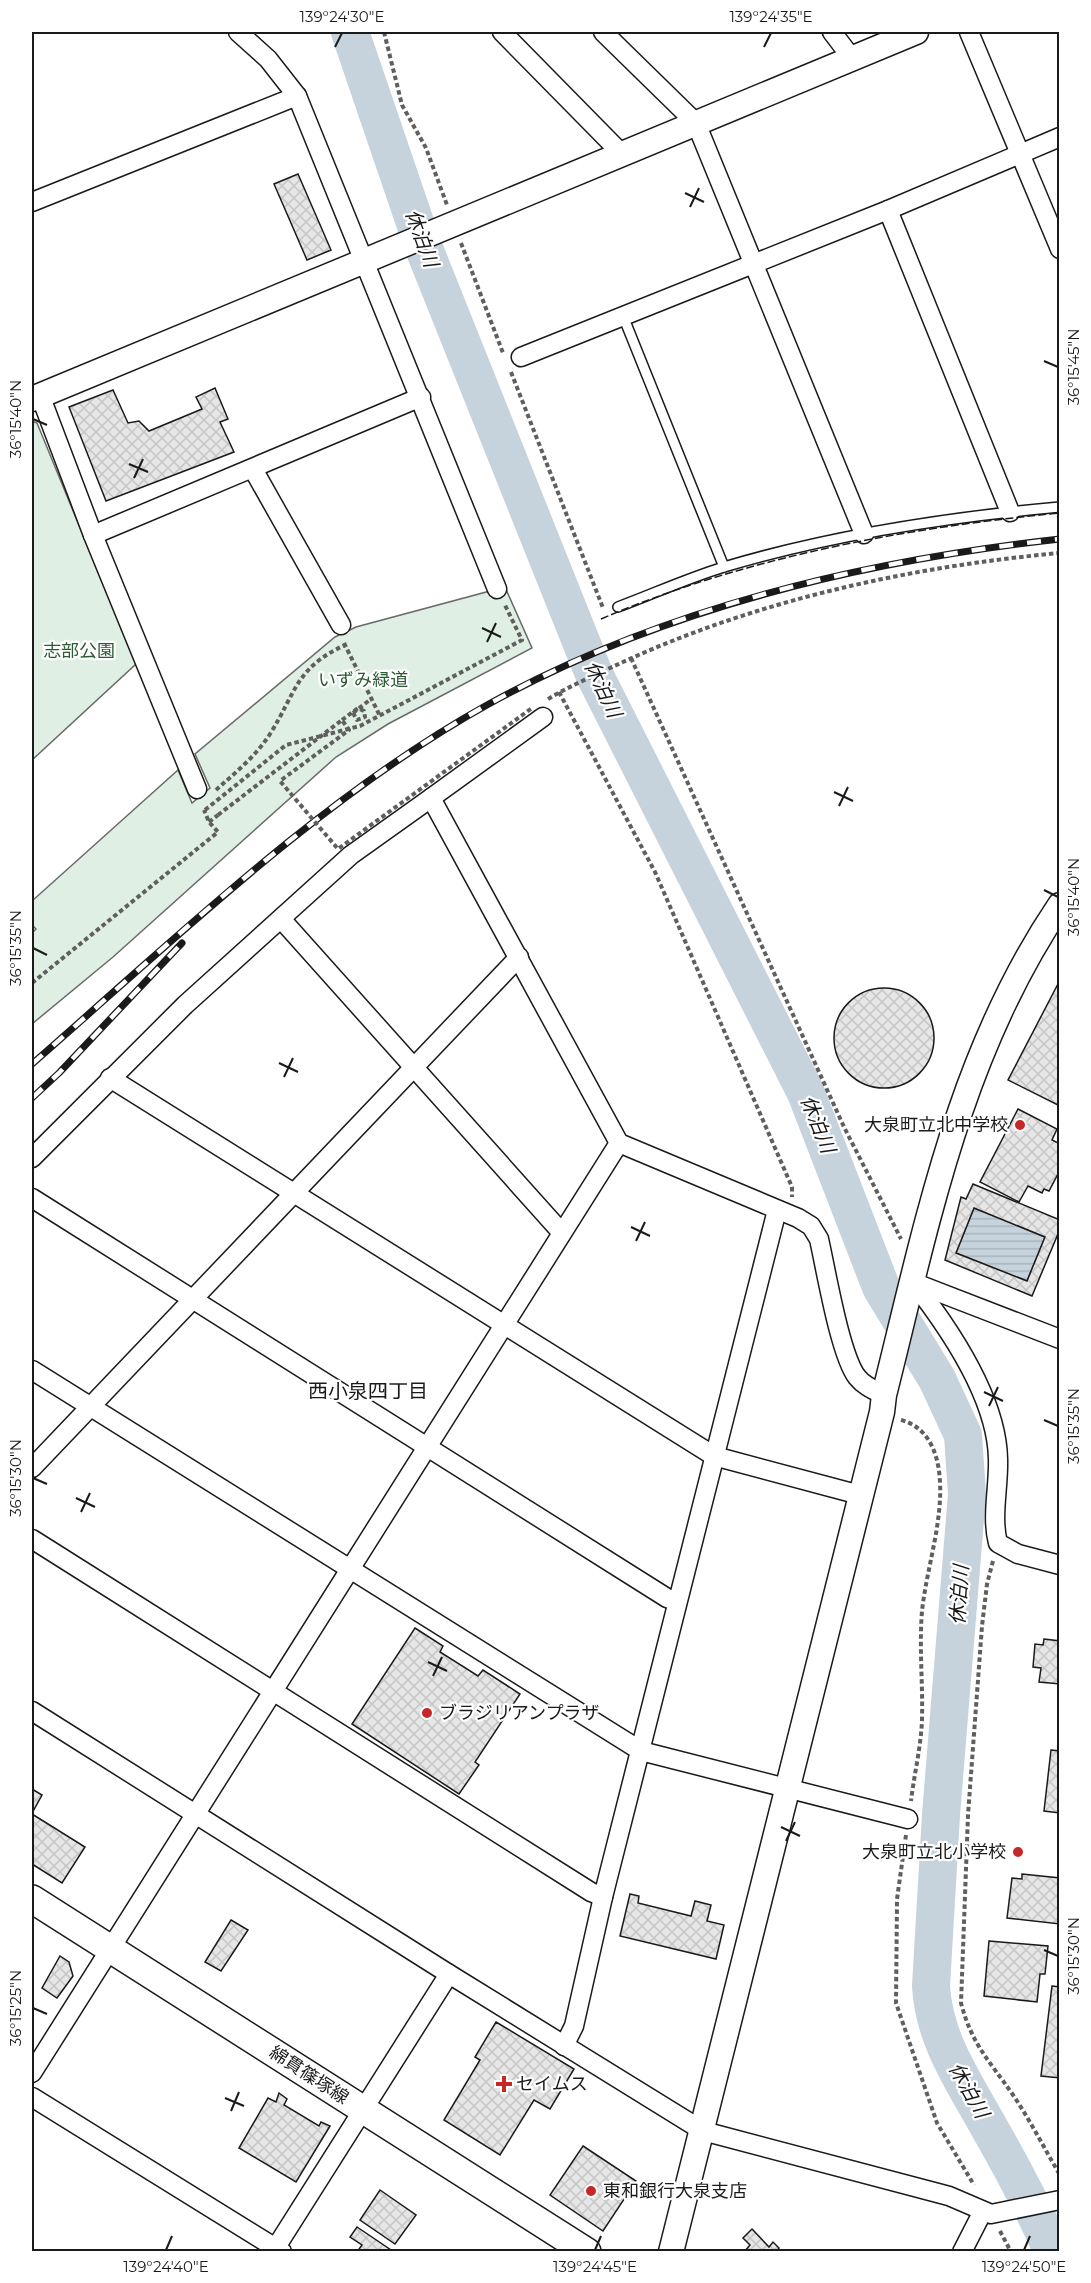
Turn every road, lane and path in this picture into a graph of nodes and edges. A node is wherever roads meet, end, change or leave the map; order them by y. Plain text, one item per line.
1 (238, 32) edge
2 (384, 32) edge
3 (502, 32) edge
4 (603, 32) edge
5 (832, 32) edge
6 (916, 32) edge
7 (969, 32) edge
8 (851, 57) junction
9 (297, 96) junction
10 (696, 123) junction
11 (1059, 137) edge
12 (621, 153) junction
13 (1020, 153) junction
14 (32, 202) edge
15 (888, 210) junction
16 (450, 224) junction
17 (1059, 249) edge
18 (364, 260) junction
19 (753, 263) junction
20 (623, 316) junction
21 (521, 357) dead end
22 (36, 397) edge
23 (421, 398) junction
24 (253, 469) junction
25 (1059, 507) edge
26 (1010, 512) junction
27 (864, 534) junction
28 (93, 535) junction
29 (1059, 553) edge
30 (724, 567) junction
31 (497, 589) joint
32 (618, 607) dead end
33 (604, 612) dead end
34 (341, 625) joint
35 (345, 645) junction
36 (631, 658) junction
37 (565, 690) dead end
38 (559, 692) dead end
39 (371, 699) junction
40 (537, 713) joint
41 (380, 716) junction
42 (342, 720) junction
43 (199, 796) junction
44 (431, 798) junction
45 (205, 810) junction
46 (209, 822) junction
47 (1059, 905) edge
48 (282, 920) junction
49 (519, 957) junction
50 (32, 983) edge
51 (413, 1067) junction
52 (110, 1078) junction
53 (619, 1143) junction
54 (32, 1158) edge
55 (293, 1193) junction
56 (32, 1198) edge
57 (785, 1213) junction
58 (562, 1233) junction
59 (903, 1242) dead end
60 (910, 1293) junction
61 (190, 1299) junction
62 (505, 1325) junction
63 (1059, 1339) edge
64 (32, 1370) edge
65 (884, 1395) junction
66 (90, 1408) junction
67 (427, 1449) junction
68 (714, 1456) junction
69 (32, 1468) edge
70 (860, 1495) junction
71 (32, 1539) edge
72 (993, 1561) dead end
73 (1059, 1565) edge
74 (349, 1569) junction
75 (677, 1602) junction
76 (271, 1691) junction
77 (32, 1711) edge
78 (641, 1751) junction
79 (787, 1790) junction
80 (195, 1813) junction
81 (908, 1819) dead end
82 (603, 1897) junction
83 (32, 1899) edge
84 (110, 1948) junction
85 (448, 1974) junction
86 (564, 2046) junction
87 (32, 2073) edge
88 (32, 2097) edge
89 (363, 2110) junction
90 (702, 2131) junction
91 (1059, 2175) edge
92 (1057, 2201) edge
93 (991, 2213) junction
94 (277, 2250) edge
95 (587, 2252) edge
96 (671, 2252) edge
97 (962, 2252) edge

1 - 9 street
2 - 16 path
3 - 12 street
4 - 10 street
5 - 8 street
6 - 8 street
7 - 13 street
8 - 10 street
9 - 14 street
9 - 18 street
10 - 12 street
10 - 19 street
11 - 13 street
12 - 16 street
13 - 15 street
13 - 17 street
15 - 19 street
15 - 26 street
16 - 18 street
16 - 33 path
18 - 22 street
18 - 23 street
19 - 20 street
19 - 27 street
20 - 21 street
20 - 30 lane
22 - 28 street
23 - 24 street
23 - 31 street
24 - 28 street
24 - 34 street
25 - 26 lane
26 - 27 lane
27 - 30 lane
28 - 43 street
29 - 36 path
30 - 32 lane
31 - 41 path
34 - 35 path
35 - 39 path
35 - 43 path
36 - 37 path
36 - 59 path
38 - 57 path
39 - 41 path
39 - 42 path, bridge
40 - 42 path, bridge
40 - 44 street
41 - 45 path
42 - 46 path, bridge
43 - 45 path
44 - 48 street
44 - 49 street
45 - 46 path
46 - 50 path
47 - 60 street
48 - 51 street
48 - 52 street
49 - 51 street
49 - 53 street
51 - 55 street
51 - 58 street
52 - 54 street
52 - 55 street
53 - 57 street
53 - 58 street
55 - 61 street
55 - 62 street
56 - 61 street
57 - 65 street
57 - 68 street
58 - 62 street
60 - 63 street
60 - 65 street
60 - 73 street
61 - 66 street
61 - 67 street
62 - 67 street
62 - 68 street
64 - 66 street
65 - 70 street
66 - 69 street
66 - 74 street
67 - 74 street
67 - 75 street
68 - 70 street
68 - 75 street
70 - 79 street
71 - 76 street
72 - 91 path
74 - 76 street
74 - 78 street
75 - 78 street
76 - 80 street
76 - 82 street
77 - 80 street
78 - 79 street
78 - 82 street
79 - 81 street
79 - 90 street
80 - 84 street
80 - 85 street
82 - 86 street
83 - 84 main road, 綿貫篠塚線
84 - 87 street
84 - 89 main road, 綿貫篠塚線
85 - 86 street
85 - 89 street
86 - 90 street
88 - 94 street
89 - 94 street
89 - 95 main road, 綿貫篠塚線
90 - 93 street
90 - 96 street
92 - 93 street
93 - 97 street

